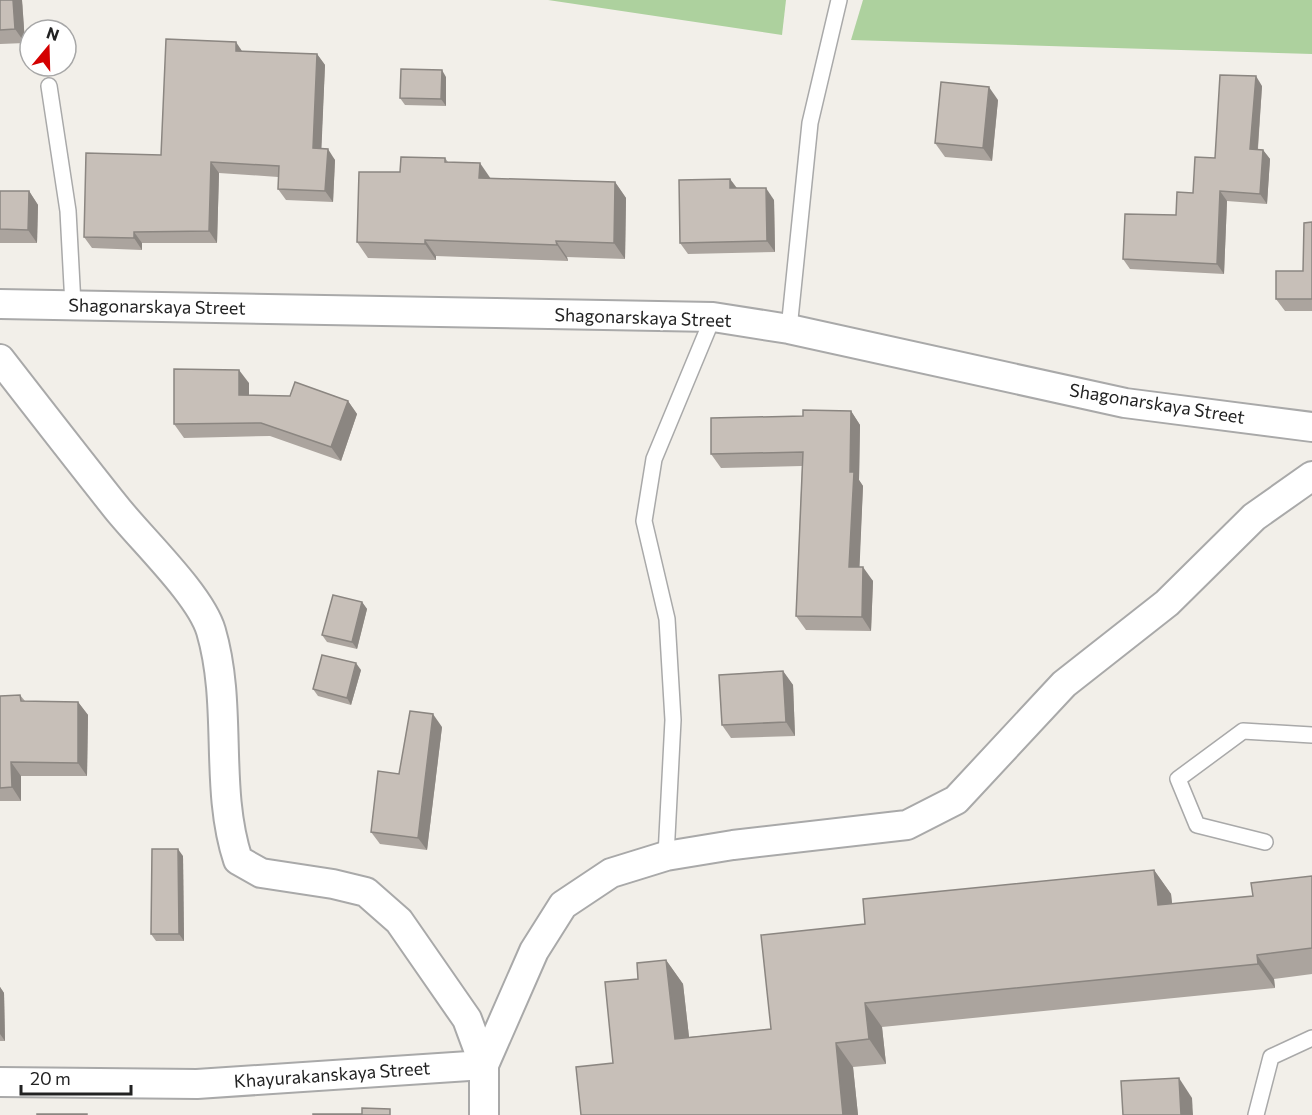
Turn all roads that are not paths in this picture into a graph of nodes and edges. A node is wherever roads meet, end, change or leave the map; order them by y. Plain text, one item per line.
1 (838, 0) edge
2 (50, 86) dead end
3 (0, 304) edge
4 (73, 306) junction
5 (713, 318) junction
6 (789, 329) junction
7 (0, 358) edge
8 (1312, 427) edge
9 (1312, 476) edge
10 (1312, 735) edge
11 (1265, 842) dead end
12 (666, 856) junction
13 (1312, 1038) edge
14 (484, 1065) junction
15 (0, 1082) edge
16 (484, 1115) edge
17 (1256, 1115) edge

1 - 6 lane
2 - 4 lane
3 - 4 street, Shagonarskaya Street
4 - 5 street, Shagonarskaya Street
5 - 6 street, Shagonarskaya Street
5 - 12 lane
6 - 8 street, Shagonarskaya Street
7 - 14 street
9 - 12 street
10 - 11 lane
12 - 14 street
13 - 17 lane
14 - 15 street, Khayurakanskaya Street
14 - 16 street

